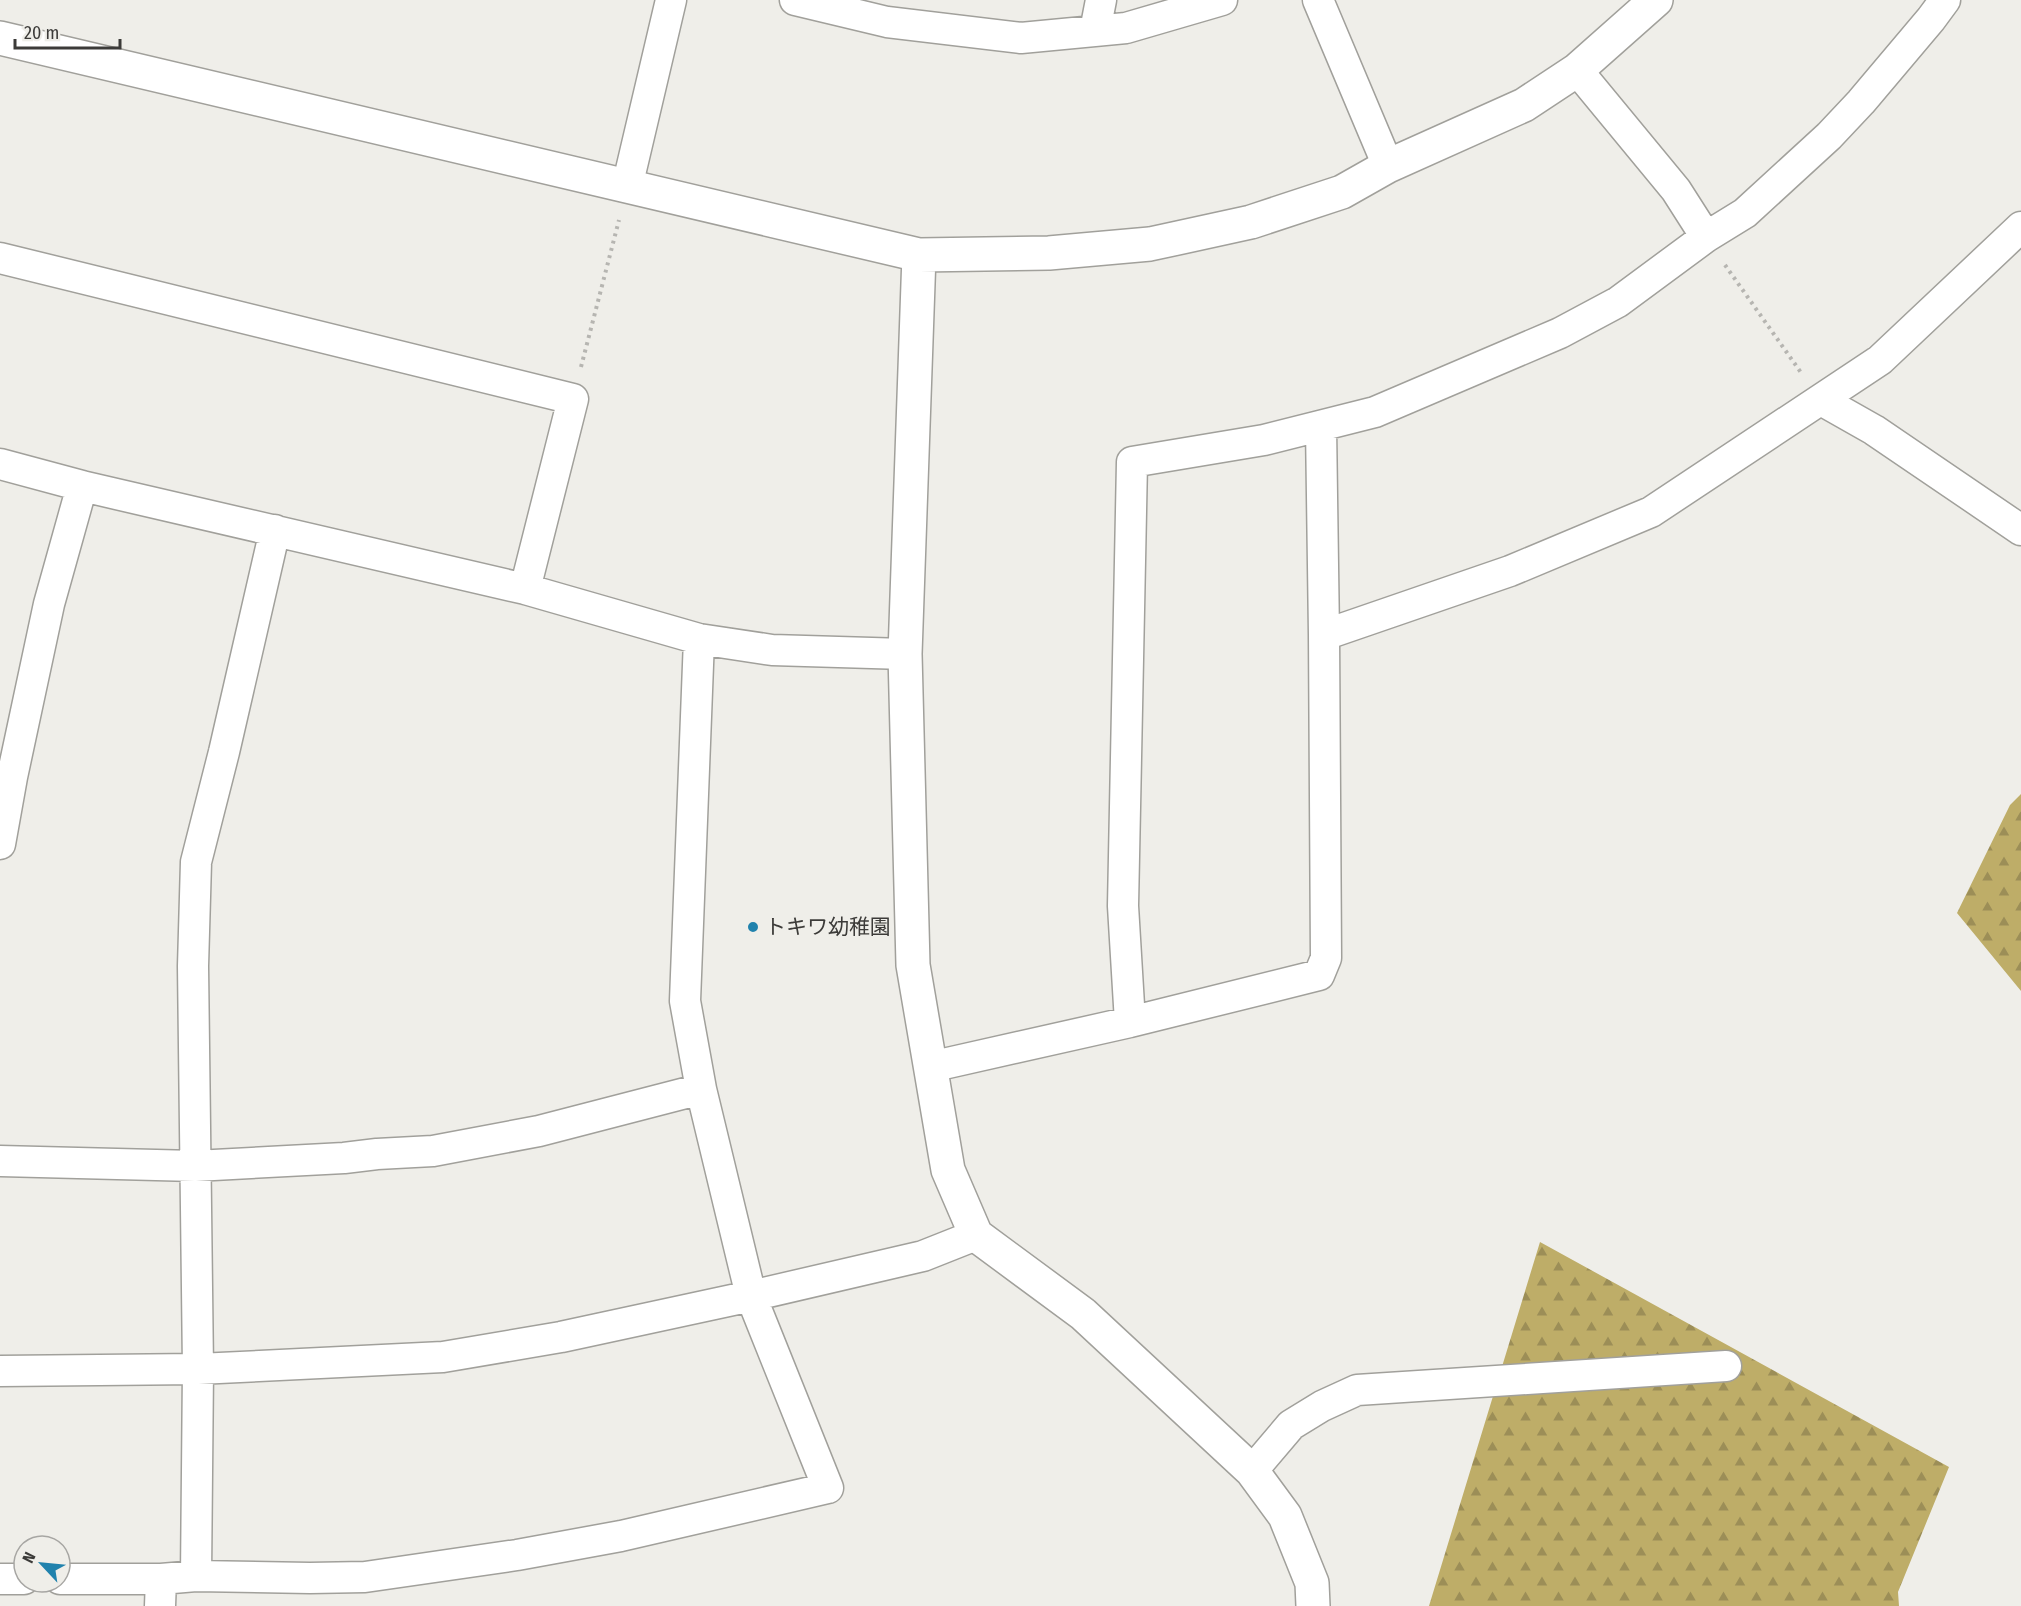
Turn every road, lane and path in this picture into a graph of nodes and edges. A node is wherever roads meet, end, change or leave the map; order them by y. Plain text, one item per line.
1 (671, 0) edge
2 (795, 0) edge
3 (1101, 0) edge
4 (1222, 0) edge
5 (1318, 0) edge
6 (1656, 0) edge
7 (1945, 0) edge
8 (889, 11) edge
9 (1095, 31) junction
10 (0, 38) edge
11 (1576, 70) junction
12 (1388, 166) junction
13 (627, 187) junction
14 (2021, 227) edge
15 (1706, 237) junction
16 (919, 255) junction
17 (0, 258) edge
18 (573, 399) junction
19 (1821, 400) junction
20 (1321, 426) junction
21 (0, 464) edge
22 (82, 486) junction
23 (275, 530) junction
24 (2021, 530) edge
25 (525, 589) junction
26 (1324, 635) junction
27 (699, 639) junction
28 (905, 654) junction
29 (0, 844) edge
30 (1130, 1022) junction
31 (930, 1067) junction
32 (701, 1089) junction
33 (0, 1161) edge
34 (195, 1166) junction
35 (976, 1235) junction
36 (751, 1296) junction
37 (1726, 1366) dead end
38 (198, 1370) junction
39 (0, 1371) edge
40 (1252, 1471) junction
41 (196, 1576) junction
42 (72, 1581) edge
43 (160, 1592) edge
44 (1313, 1606) edge

1 - 13 street
2 - 8 street
3 - 9 street
4 - 9 street
5 - 12 street
6 - 11 street
7 - 15 street
8 - 9 street
10 - 13 street
11 - 12 street
11 - 15 street
12 - 16 street
13 - 16 street
13 - 18 path
14 - 19 street
15 - 19 path
15 - 20 street
16 - 28 street
17 - 18 street
18 - 25 street
19 - 24 street
19 - 26 street
20 - 26 street
20 - 30 street
21 - 22 street
22 - 23 street
22 - 29 street
23 - 25 street
23 - 34 street
25 - 27 street
26 - 30 street
27 - 28 street
27 - 32 street
28 - 31 street
30 - 31 street
31 - 35 street
32 - 34 street
32 - 36 street
33 - 34 street
34 - 38 street
35 - 36 street
35 - 40 street
36 - 38 street
36 - 41 street
37 - 40 street
38 - 39 street
38 - 41 street
40 - 44 street
41 - 43 street
42 - 43 street

